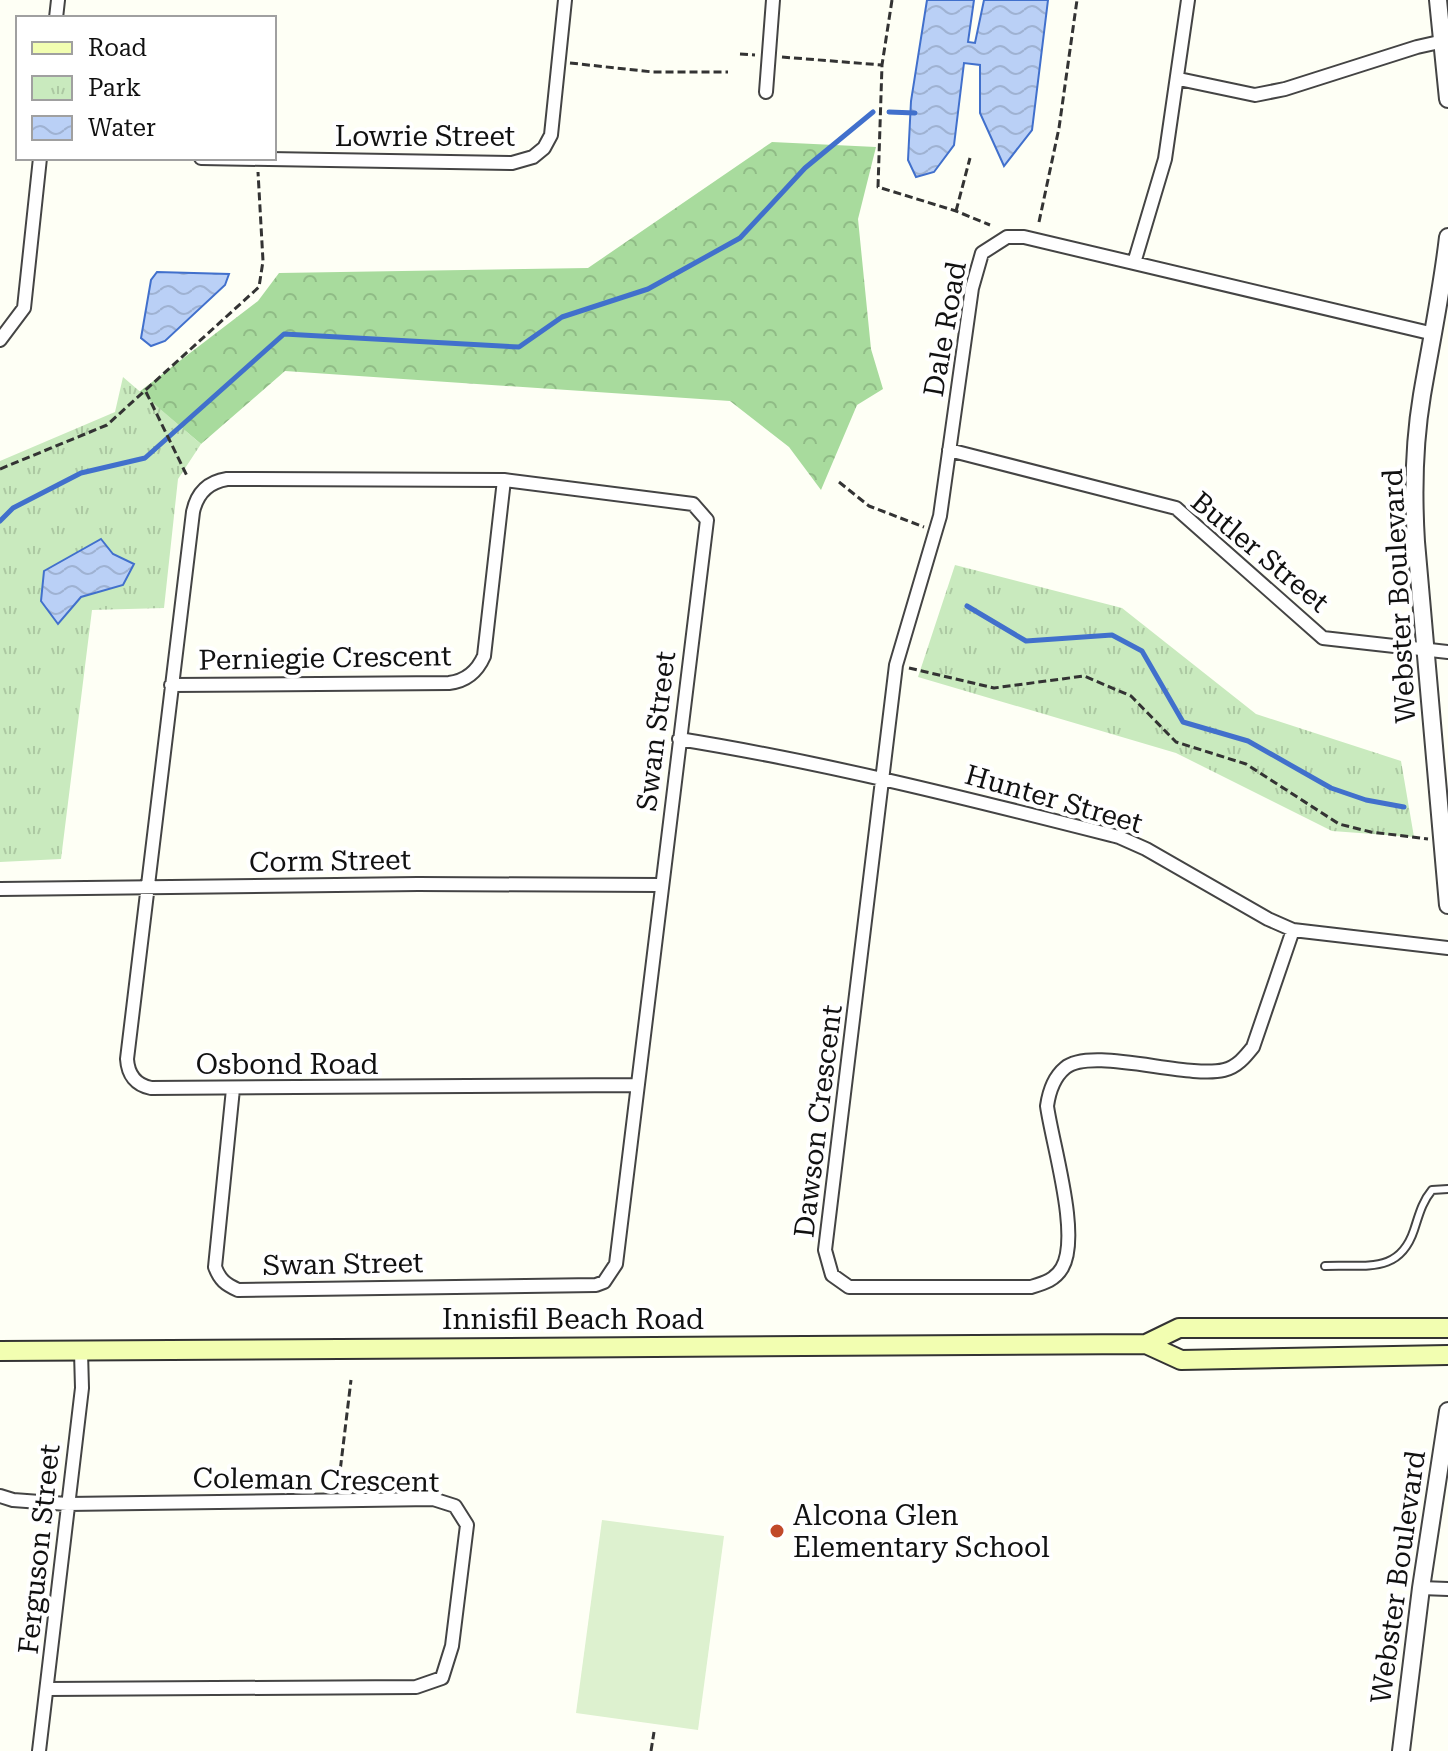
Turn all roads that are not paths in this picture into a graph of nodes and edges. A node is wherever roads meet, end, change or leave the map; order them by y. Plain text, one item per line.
1 (565, 0) edge
2 (773, 0) edge
3 (1188, 0) edge
4 (1438, 0) edge
5 (1445, 41) edge
6 (1179, 79) junction
7 (766, 92) dead end
8 (1448, 99) edge
9 (40, 160) edge
10 (258, 160) edge
11 (1448, 237) edge
12 (1134, 263) junction
13 (1434, 334) junction
14 (0, 340) edge
15 (949, 450) junction
16 (504, 480) junction
17 (1426, 650) junction
18 (1448, 652) edge
19 (171, 685) junction
20 (679, 739) junction
21 (882, 778) junction
22 (660, 885) junction
23 (149, 887) junction
24 (0, 889) edge
25 (1448, 905) edge
26 (1293, 930) junction
27 (1448, 948) edge
28 (638, 1085) junction
29 (233, 1089) junction
30 (1448, 1189) edge
31 (1325, 1266) dead end
32 (1448, 1328) edge
33 (1146, 1344) junction
34 (0, 1351) edge
35 (81, 1352) junction
36 (1448, 1355) edge
37 (1448, 1411) edge
38 (0, 1496) edge
39 (67, 1504) junction
40 (1421, 1588) junction
41 (1448, 1589) edge
42 (47, 1689) junction
43 (39, 1751) edge
44 (1401, 1751) edge

1 - 10 street, Lowrie Street
2 - 7 street
3 - 6 street
4 - 5 street
5 - 6 street
5 - 8 street
6 - 12 street
9 - 14 street
11 - 13 street, Webster Boulevard
12 - 13 street, Dale Road
12 - 15 street, Dale Road
13 - 17 street, Webster Boulevard
15 - 17 street, Butler Street
15 - 21 street, Dale Road
16 - 19 street, Perniegie Crescent
16 - 19 street, Swan Street
16 - 20 street, Swan Street
17 - 18 street, Butler Street
17 - 25 street, Webster Boulevard
19 - 23 street, Swan Street
20 - 21 street, Hunter Street
20 - 22 street, Swan Street
21 - 26 street, Hunter Street
21 - 26 street, Dawson Crescent
22 - 23 street, Corm Street
22 - 28 street, Swan Street
23 - 24 street, Corm Street
23 - 29 street, Osbond Road
26 - 27 street, Hunter Street
28 - 29 street, Osbond Road
28 - 29 street, Swan Street
30 - 31 lane
32 - 33 main road, Innisfil Beach Road
33 - 35 main road, Innisfil Beach Road
33 - 36 main road, Innisfil Beach Road
34 - 35 main road, Innisfil Beach Road
35 - 39 street, Ferguson Street
37 - 40 street, Webster Boulevard
38 - 39 street
39 - 42 street, Ferguson Street
39 - 42 street, Coleman Crescent
40 - 41 street
40 - 44 street, Webster Boulevard
42 - 43 street, Ferguson Street

